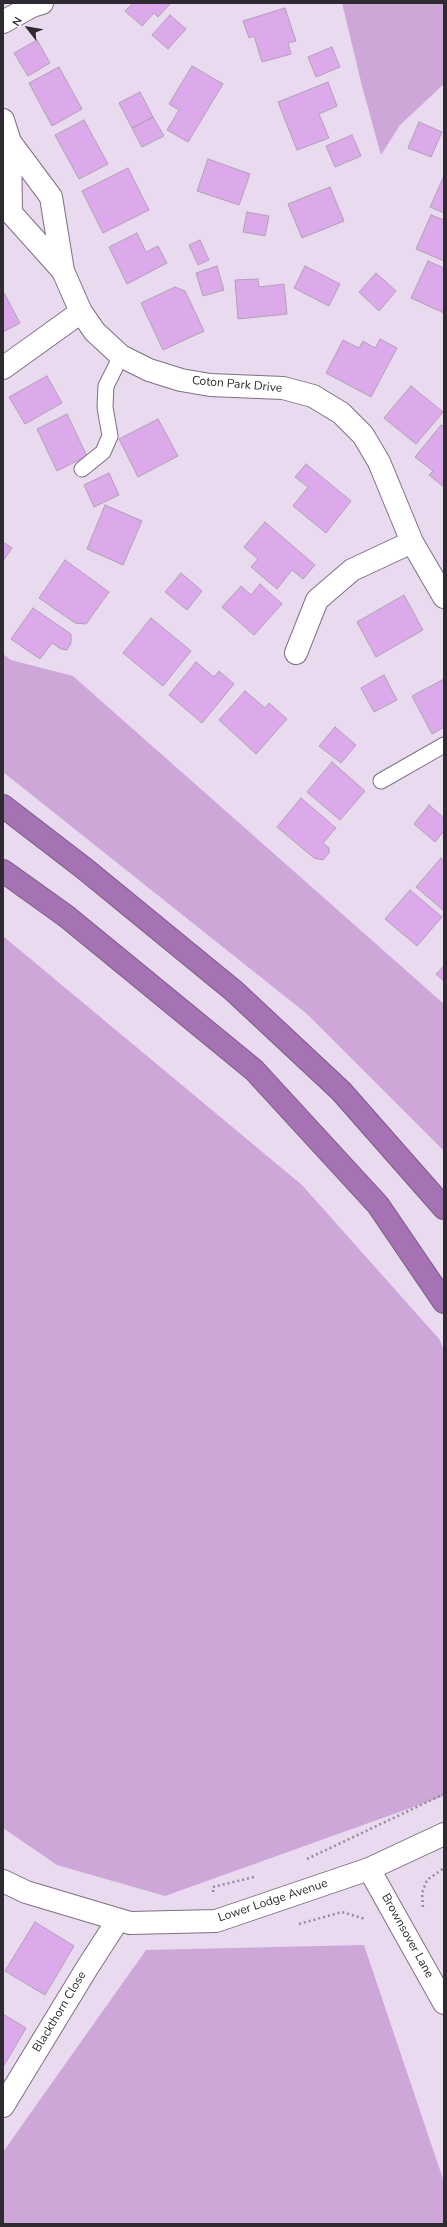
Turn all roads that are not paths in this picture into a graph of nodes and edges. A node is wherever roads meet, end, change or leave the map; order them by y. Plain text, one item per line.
1 (42, 3) edge
2 (3, 22) edge
3 (3, 121) edge
4 (10, 142) junction
5 (63, 271) junction
6 (81, 312) junction
7 (122, 356) junction
8 (3, 368) edge
9 (82, 469) dead end
10 (412, 542) junction
11 (444, 597) edge
12 (296, 653) dead end
13 (444, 745) edge
14 (381, 781) dead end
15 (3, 806) edge
16 (3, 871) edge
17 (444, 1208) edge
18 (444, 1302) edge
19 (444, 1834) edge
20 (369, 1869) junction
21 (3, 1881) edge
22 (118, 1920) junction
23 (444, 2003) edge
24 (3, 2106) edge

1 - 2 street
3 - 4 street, Coton Park Drive
4 - 5 street, Coton Park Drive
4 - 5 street, Coton Park Drive
5 - 6 street, Coton Park Drive
6 - 7 street, Coton Park Drive
6 - 8 street
7 - 9 lane
7 - 10 street, Coton Park Drive
10 - 11 street, Coton Park Drive
10 - 12 street
13 - 14 lane
15 - 17 highway
16 - 18 highway
19 - 20 street, Lower Lodge Avenue
20 - 22 street, Lower Lodge Avenue
20 - 23 street, Brownsover Lane
21 - 22 street, Lower Lodge Avenue
22 - 24 street, Blackthorn Close

